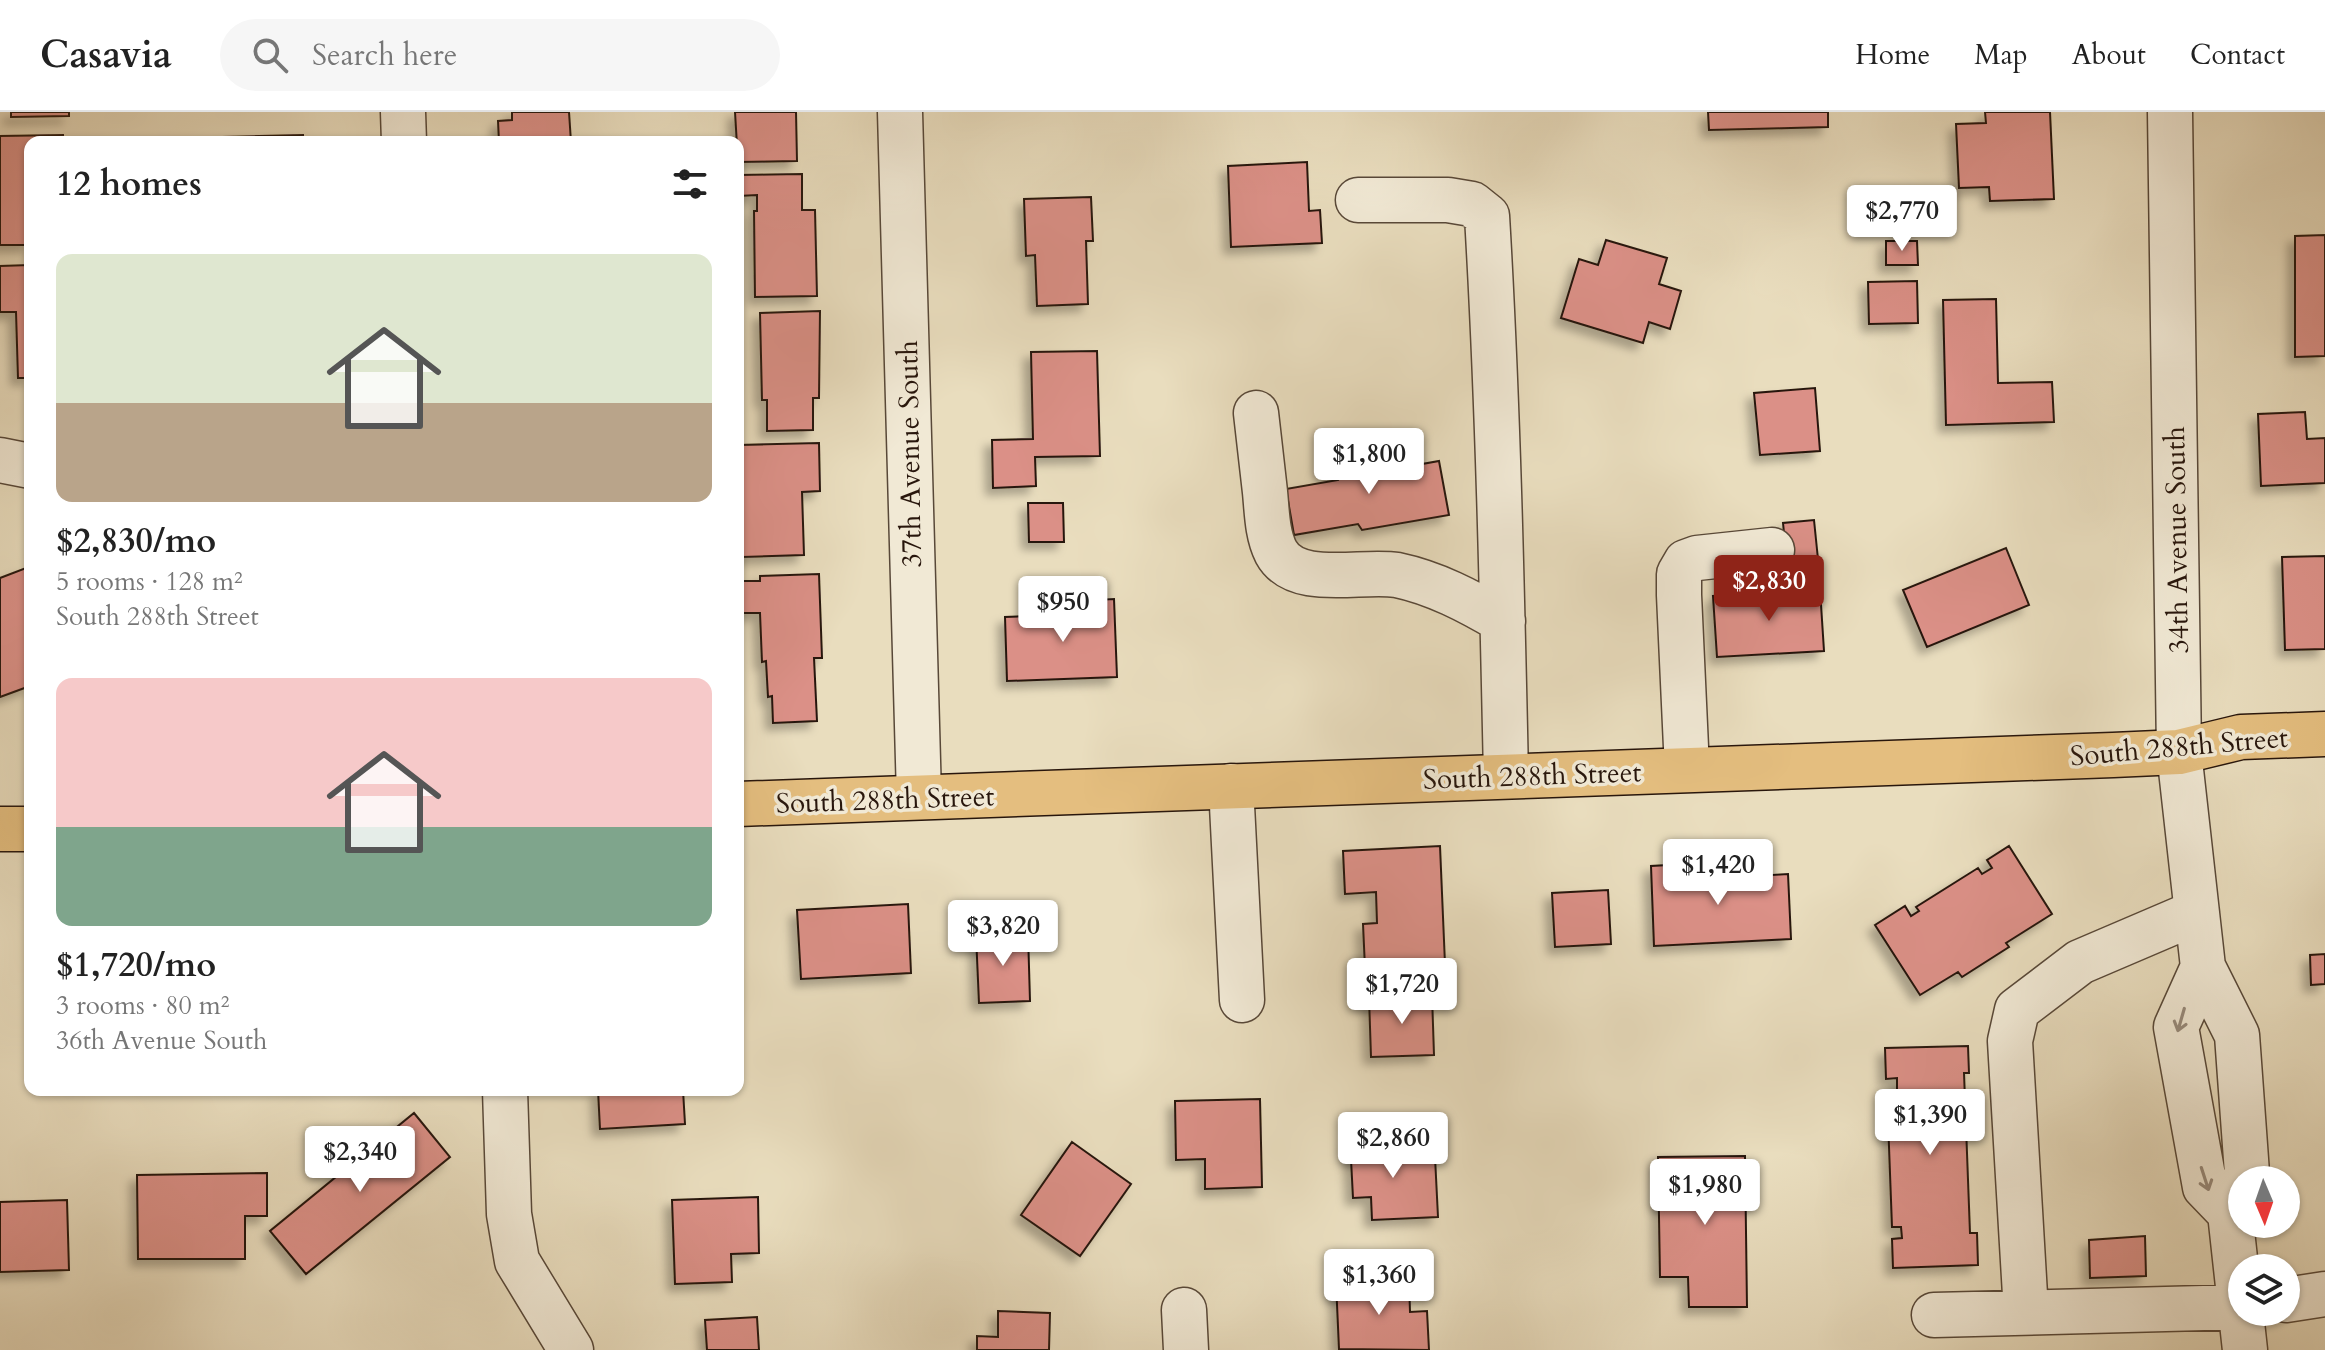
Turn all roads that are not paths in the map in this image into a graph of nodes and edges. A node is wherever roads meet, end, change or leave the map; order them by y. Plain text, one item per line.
1 (403, 112) edge
2 (900, 112) edge
3 (2170, 112) edge
4 (404, 136) edge
5 (1358, 200) dead end
6 (1256, 413) dead end
7 (0, 460) edge
8 (24, 465) edge
9 (1772, 550) dead end
10 (1503, 621) junction
11 (2325, 734) edge
12 (2179, 752) junction
13 (1687, 769) junction
14 (1506, 776) junction
15 (1231, 786) junction
16 (919, 797) junction
17 (744, 804) edge
18 (0, 829) edge
19 (24, 829) edge
20 (2197, 912) junction
21 (2203, 967) junction
22 (1242, 1000) dead end
23 (505, 1096) edge
24 (2246, 1166) edge
25 (2228, 1190) edge
26 (2325, 1294) edge
27 (2300, 1298) edge
28 (2228, 1307) edge
29 (2026, 1312) junction
30 (1934, 1315) dead end
31 (2243, 1326) edge
32 (571, 1350) edge
33 (2245, 1350) edge

1 - 4 street
2 - 16 street, 37th Avenue South
3 - 12 street, 34th Avenue South
5 - 10 street
6 - 10 street
7 - 8 street
9 - 13 street
10 - 14 street
11 - 12 main road, South 288th Street
12 - 13 main road, South 288th Street
12 - 20 street, 34th Avenue South
13 - 14 main road, South 288th Street
14 - 15 main road, South 288th Street
15 - 16 main road, South 288th Street
15 - 22 street
16 - 17 main road, South 288th Street
18 - 19 main road
20 - 21 street, 34th Avenue South
20 - 29 street
21 - 24 street, 34th Avenue South
21 -> 25 street
23 - 32 street
26 - 27 street
28 - 29 street
29 - 30 street
31 - 33 street, 34th Avenue South

